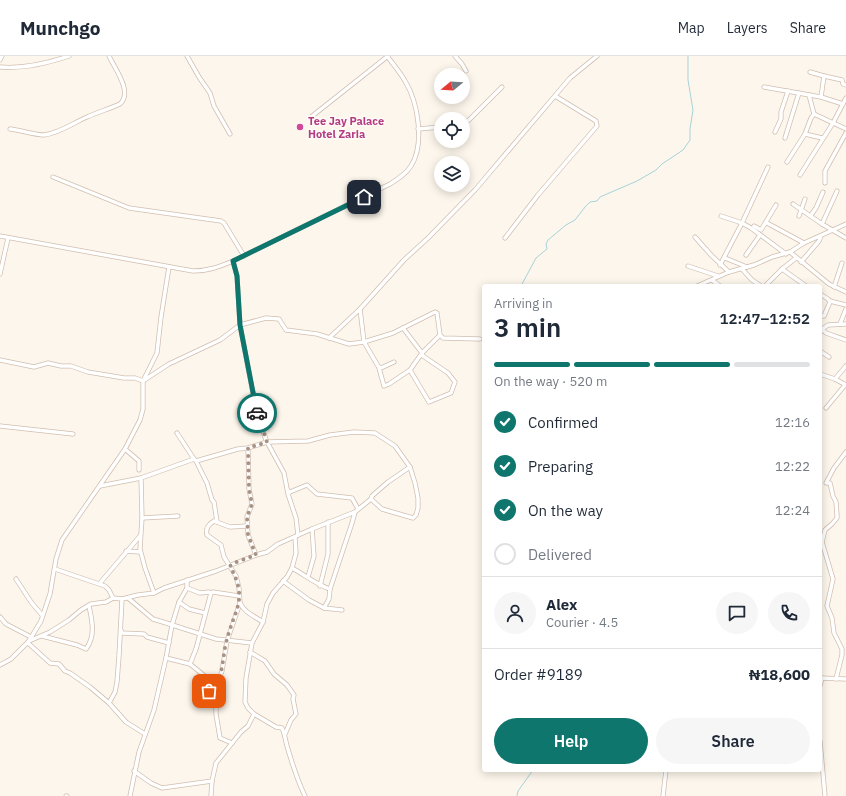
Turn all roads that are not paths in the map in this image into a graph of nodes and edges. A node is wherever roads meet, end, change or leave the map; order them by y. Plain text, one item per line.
1 (2, 56) edge
2 (69, 56) edge
3 (109, 56) edge
4 (187, 56) edge
5 (388, 56) edge
6 (455, 56) edge
7 (597, 56) edge
8 (0, 60) edge
9 (0, 67) edge
10 (464, 68) edge
11 (810, 72) dead end
12 (824, 76) junction
13 (846, 85) edge
14 (764, 86) dead end
15 (502, 87) dead end
16 (788, 91) junction
17 (799, 93) junction
18 (809, 95) junction
19 (555, 96) junction
20 (821, 97) junction
21 (846, 98) edge
22 (843, 104) junction
23 (814, 114) junction
24 (311, 117) dead end
25 (470, 119) edge
26 (833, 123) junction
27 (434, 128) edge
28 (10, 129) dead end
29 (846, 129) edge
30 (418, 130) junction
31 (775, 132) dead end
32 (846, 133) edge
33 (230, 134) dead end
34 (805, 134) junction
35 (785, 138) dead end
36 (822, 138) junction
37 (788, 162) dead end
38 (768, 167) dead end
39 (800, 175) dead end
40 (53, 177) dead end
41 (825, 183) dead end
42 (837, 191) dead end
43 (823, 192) dead end
44 (806, 199) dead end
45 (793, 204) dead end
46 (776, 205) dead end
47 (802, 210) junction
48 (810, 215) junction
49 (721, 216) dead end
50 (799, 216) dead end
51 (742, 223) junction
52 (766, 223) junction
53 (822, 224) junction
54 (846, 224) edge
55 (754, 226) dead end
56 (832, 231) junction
57 (760, 235) junction
58 (0, 236) edge
59 (821, 236) junction
60 (695, 237) dead end
61 (8, 238) junction
62 (505, 238) dead end
63 (846, 238) edge
64 (804, 243) junction
65 (788, 253) junction
66 (746, 255) dead end
67 (244, 256) junction
68 (724, 258) junction
69 (796, 258) junction
70 (233, 261) junction
71 (801, 262) junction
72 (842, 264) dead end
73 (720, 265) junction
74 (688, 266) dead end
75 (169, 267) junction
76 (744, 268) junction
77 (782, 269) junction
78 (729, 272) junction
79 (0, 274) edge
80 (718, 276) junction
81 (712, 280) junction
82 (702, 284) edge
83 (717, 284) edge
84 (758, 284) edge
85 (768, 284) edge
86 (803, 284) edge
87 (834, 287) junction
88 (846, 292) edge
89 (822, 295) edge
90 (830, 300) junction
91 (846, 305) edge
92 (360, 309) junction
93 (846, 309) edge
94 (822, 314) edge
95 (822, 317) edge
96 (840, 324) junction
97 (846, 324) edge
98 (240, 325) junction
99 (828, 325) junction
100 (403, 328) junction
101 (822, 329) edge
102 (822, 331) edge
103 (440, 335) junction
104 (329, 338) junction
105 (480, 339) dead end
106 (846, 340) edge
107 (364, 342) junction
108 (822, 352) edge
109 (422, 353) junction
110 (829, 357) dead end
111 (0, 360) edge
112 (394, 362) dead end
113 (846, 366) edge
114 (379, 368) junction
115 (410, 370) junction
116 (822, 375) edge
117 (835, 379) junction
118 (143, 381) junction
119 (846, 385) edge
120 (826, 408) dead end
121 (0, 426) edge
122 (176, 433) dead end
123 (73, 434) dead end
124 (267, 442) junction
125 (248, 448) junction
126 (125, 449) junction
127 (846, 452) edge
128 (195, 460) junction
129 (410, 467) junction
130 (139, 470) dead end
131 (141, 478) junction
132 (100, 486) junction
133 (288, 490) junction
134 (371, 499) junction
135 (356, 510) junction
136 (178, 516) dead end
137 (142, 518) junction
138 (217, 522) junction
139 (328, 522) junction
140 (248, 526) junction
141 (312, 529) junction
142 (140, 536) junction
143 (297, 536) junction
144 (126, 551) junction
145 (140, 552) junction
146 (256, 555) junction
147 (230, 566) junction
148 (292, 568) junction
149 (55, 569) junction
150 (308, 577) junction
151 (16, 579) dead end
152 (187, 580) junction
153 (283, 581) junction
154 (100, 583) junction
155 (320, 586) junction
156 (187, 588) junction
157 (330, 589) junction
158 (154, 593) junction
159 (211, 593) junction
160 (240, 596) junction
161 (113, 598) junction
162 (128, 598) junction
163 (122, 599) junction
164 (179, 602) junction
165 (240, 603) junction
166 (89, 606) junction
167 (324, 608) junction
168 (342, 610) dead end
169 (205, 613) junction
170 (42, 615) junction
171 (0, 617) edge
172 (263, 622) junction
173 (172, 625) junction
174 (121, 630) junction
175 (200, 634) junction
176 (42, 636) junction
177 (30, 641) junction
178 (227, 641) junction
179 (169, 643) junction
180 (252, 643) junction
181 (250, 652) junction
182 (166, 658) junction
183 (190, 664) junction
184 (0, 665) edge
185 (209, 678) junction
186 (822, 678) edge
187 (846, 678) edge
188 (836, 679) junction
189 (109, 703) junction
190 (254, 714) junction
191 (145, 734) junction
192 (285, 734) junction
193 (231, 745) junction
194 (822, 764) edge
195 (134, 771) junction
196 (666, 772) edge
197 (212, 781) junction
198 (130, 796) edge
199 (211, 796) edge
200 (305, 796) edge
201 (663, 796) edge
202 (825, 796) edge

1 - 8 street
2 - 9 street
3 - 28 street
4 - 33 street
5 - 24 street
5 - 30 street
6 - 10 street
7 - 19 street
11 - 12 street
12 - 13 street
12 - 20 street
14 - 16 street
15 - 25 street
16 - 17 street
16 - 31 street
17 - 18 street
17 - 35 street
18 - 20 street
18 - 23 street
19 - 62 street
19 - 92 street
20 - 22 street
21 - 22 street
22 - 26 street
23 - 26 street
23 - 34 street
26 - 29 street
26 - 36 street
27 - 30 street
30 - 67 street
32 - 41 street
34 - 36 street
34 - 37 street
36 - 39 street
38 - 51 street
40 - 67 street
42 - 53 street
43 - 48 street
44 - 47 street
45 - 47 street
46 - 52 street
47 - 48 street
47 - 50 street
48 - 53 street
49 - 51 street
51 - 57 street
51 - 68 street
52 - 55 street
52 - 64 street
53 - 56 street
54 - 56 street
56 - 59 street
56 - 63 street
57 - 65 street
57 - 66 street
58 - 61 street
59 - 64 street
59 - 71 street
60 - 73 street
61 - 75 street
61 - 79 street
64 - 65 street
65 - 69 street
65 - 76 street
67 - 70 street
68 - 73 street
68 - 76 street
69 - 71 street
69 - 77 street
70 - 75 street
70 - 98 street
71 - 87 street
72 - 87 street
73 - 78 street
74 - 80 street
75 - 118 street
76 - 78 street
76 - 84 street
77 - 85 street
77 - 86 street
78 - 80 street
80 - 81 street
81 - 82 street
81 - 83 street
87 - 88 street
89 - 90 street
90 - 91 street
90 - 94 street
92 - 104 street
92 - 107 street
93 - 96 street
95 - 99 street
96 - 97 street
96 - 99 street
98 - 104 street
98 - 118 street
98 - 124 street
99 - 101 street
100 - 103 street
100 - 107 street
100 - 109 street
102 - 106 street
103 - 105 street
103 - 109 street
104 - 107 street
107 - 114 street
108 - 110 street
109 - 115 street
109 - 115 street
111 - 118 street
112 - 114 street
113 - 117 street
114 - 115 street
116 - 117 street
117 - 119 street
118 - 126 street
119 - 120 street
121 - 123 street
122 - 128 street
124 - 125 street
124 - 129 street
124 - 133 street
125 - 128 street
125 - 140 street
126 - 130 street
126 - 132 street
127 - 188 street
128 - 131 street
128 - 138 street
129 - 134 street
129 - 134 street
131 - 132 street
131 - 137 street
132 - 149 street
133 - 135 street
133 - 143 street
134 - 135 street
135 - 139 street
135 - 157 street
136 - 137 street
137 - 142 street
138 - 140 street
138 - 147 street
139 - 141 street
139 - 155 street
140 - 146 street
141 - 143 street
141 - 150 street
142 - 144 street
142 - 145 street
143 - 146 street
143 - 148 street
144 - 145 street
144 - 154 street
145 - 158 street
146 - 147 street
147 - 152 street
147 - 160 street
148 - 150 street
148 - 153 street
149 - 154 street
149 - 170 street
150 - 155 street
151 - 170 street
152 - 156 street
152 - 158 street
153 - 167 street
153 - 172 street
154 - 161 street
155 - 157 street
156 - 159 street
156 - 164 street
157 - 167 street
158 - 162 street
159 - 160 street
159 - 169 street
160 - 165 street
161 - 163 street
161 - 166 street
162 - 163 street
162 - 173 street
163 - 174 street
164 - 169 street
164 - 173 street
165 - 172 street
165 - 178 street
166 - 176 street
166 - 176 street
167 - 168 street
169 - 175 street
170 - 177 street
171 - 177 street
172 - 180 street
173 - 175 street
173 - 179 street
174 - 179 street
174 - 189 street
175 - 178 street
175 - 183 street
176 - 177 street
177 - 184 street
177 - 189 street
178 - 180 street
178 - 185 street
179 - 182 street
180 - 181 street
181 - 190 street
181 - 192 street
182 - 183 street
182 - 191 street
183 - 185 street
185 - 193 street
186 - 188 street
187 - 188 street
189 - 191 street
190 - 192 street
190 - 193 street
191 - 195 street
192 - 200 street
193 - 197 street
194 - 202 street
195 - 197 street
195 - 198 street
196 - 201 street
197 - 199 street

